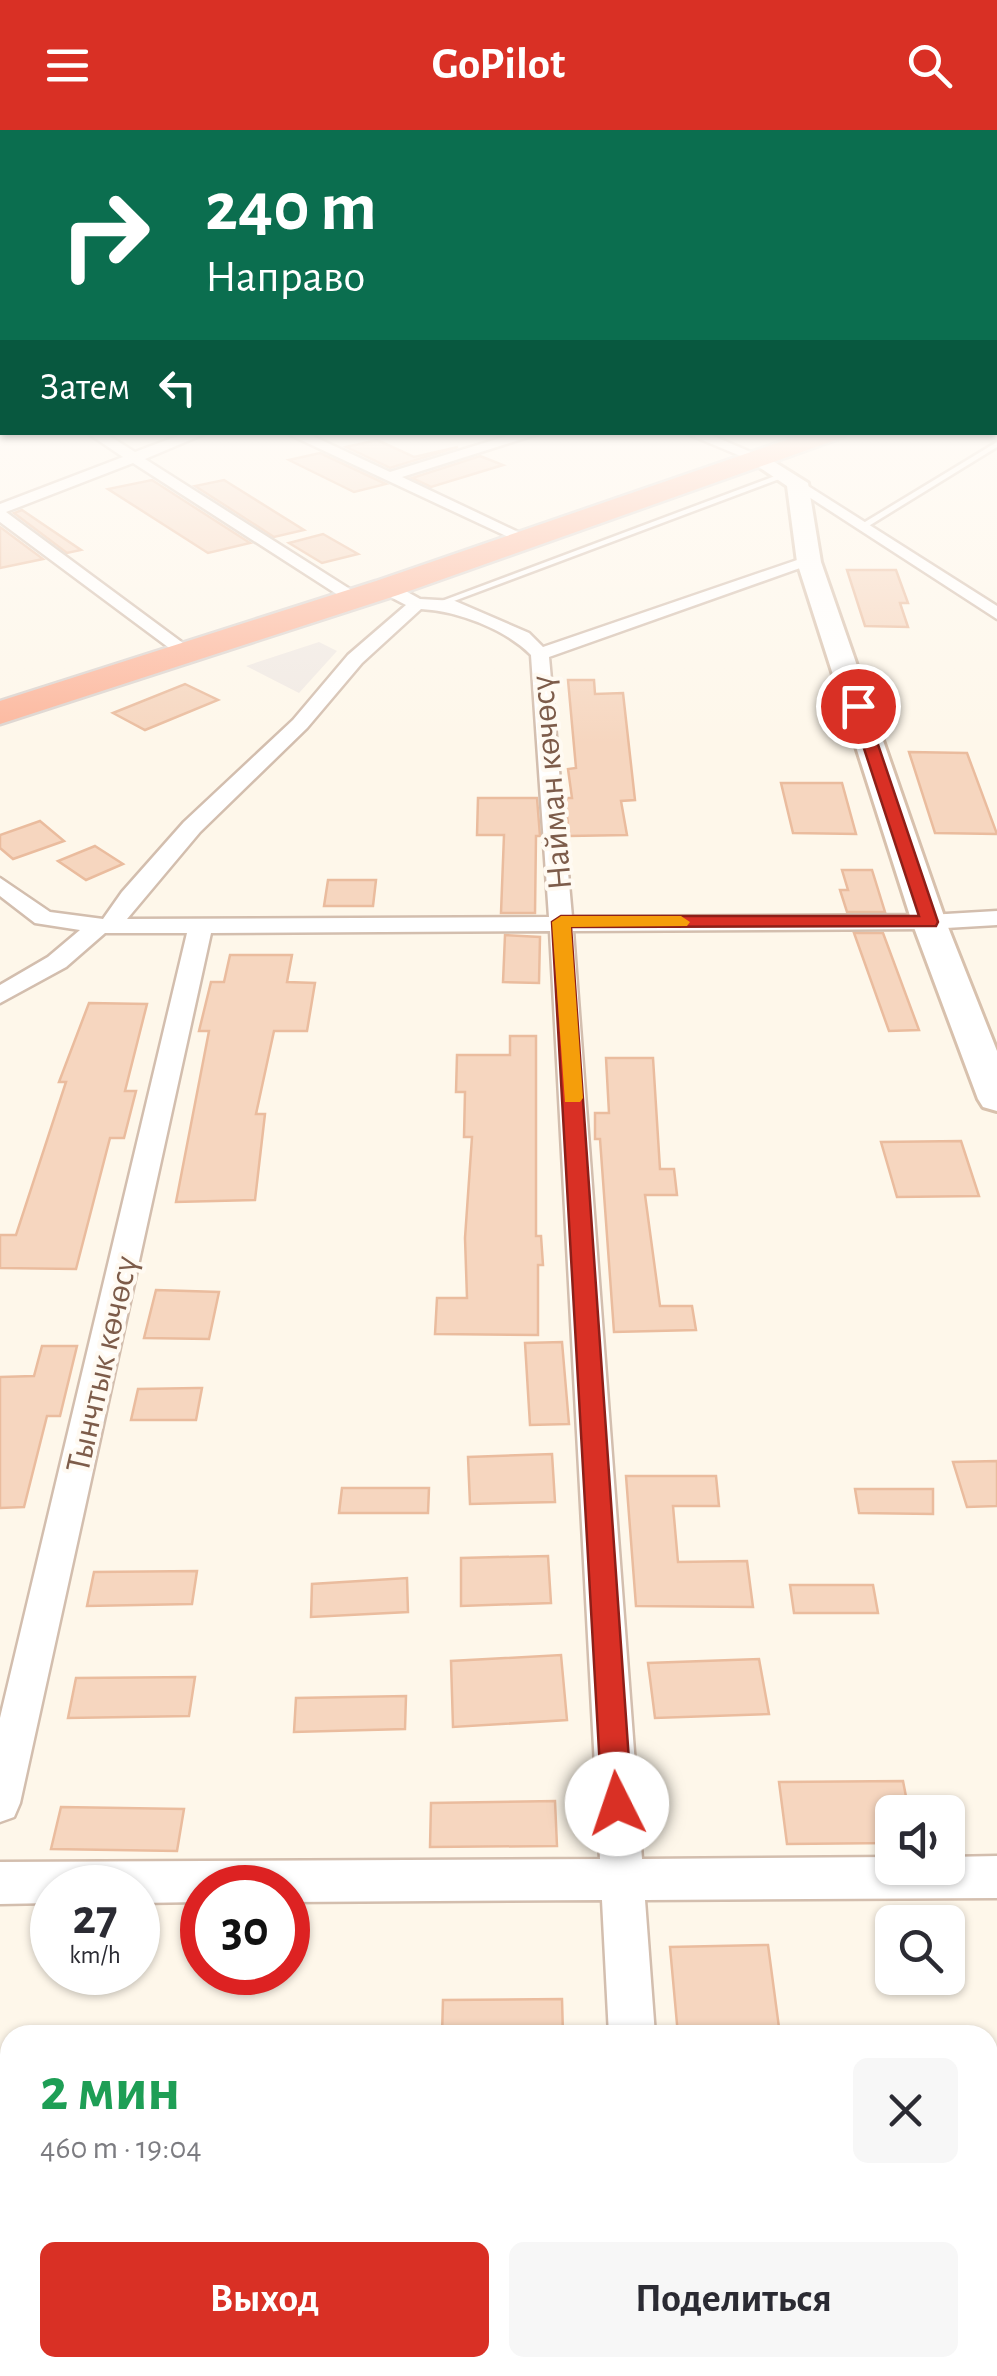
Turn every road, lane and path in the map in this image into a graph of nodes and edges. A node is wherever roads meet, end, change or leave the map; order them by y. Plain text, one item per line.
1 (29, 534) edge
2 (254, 534) edge
3 (513, 534) edge
4 (550, 534) edge
5 (620, 534) edge
6 (800, 534) edge
7 (877, 534) edge
8 (527, 540) junction
9 (809, 562) junction
10 (387, 588) junction
11 (355, 598) junction
12 (434, 605) junction
13 (997, 614) edge
14 (186, 652) junction
15 (540, 654) junction
16 (0, 713) edge
17 (0, 886) edge
18 (997, 918) edge
19 (561, 922) junction
20 (930, 922) junction
21 (105, 925) junction
22 (201, 925) junction
23 (0, 996) edge
24 (997, 1098) edge
25 (0, 1803) edge
26 (997, 1877) edge
27 (622, 1881) junction
28 (0, 1882) edge
29 (631, 2025) edge

1 - 14 street
2 - 11 street
3 - 8 street
4 - 8 highway
5 - 12 lane
6 - 9 main road
7 - 13 street
8 - 10 highway
9 - 15 street
9 - 20 main road
10 - 11 highway
10 - 12 street, Найман көчөсү
11 - 14 highway
12 - 15 street, Найман көчөсү
12 - 21 street
14 - 16 highway
15 - 19 street, Найман көчөсү
17 - 21 street
18 - 20 street
19 - 20 street
19 - 22 street
19 - 27 street, Найман көчөсү
20 - 24 main road
21 - 22 street
21 - 23 street
22 - 25 street, Тынчтык көчөсү
26 - 27 street
27 - 28 street
27 - 29 street, Найман көчөсү

